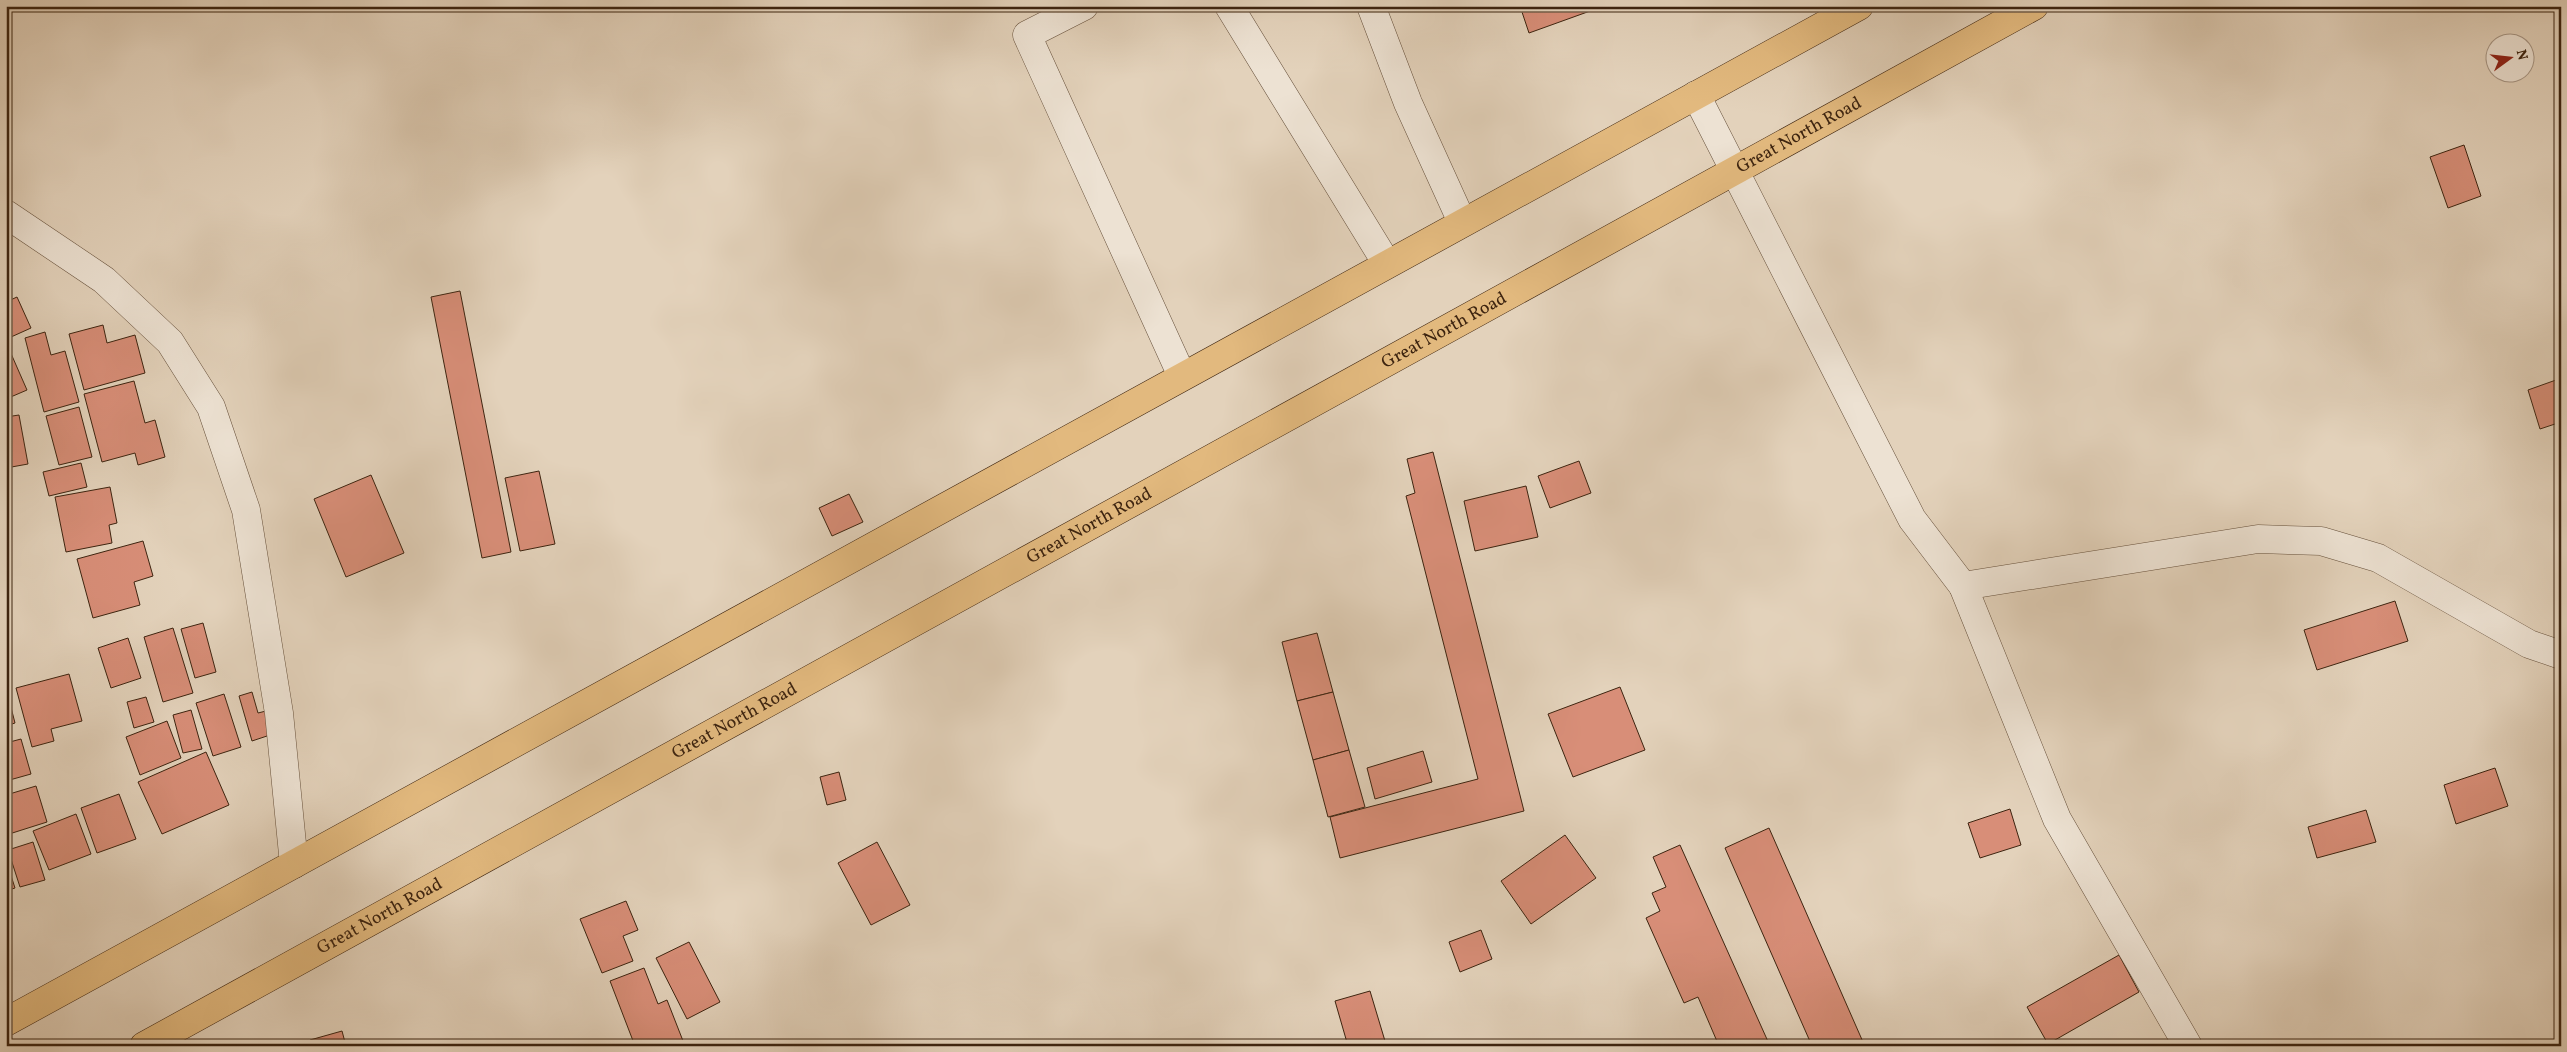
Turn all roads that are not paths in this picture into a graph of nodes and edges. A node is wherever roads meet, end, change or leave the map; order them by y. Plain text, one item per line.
1 (1084, 6) edge
2 (1230, 6) edge
3 (1371, 6) edge
4 (1859, 6) edge
5 (2034, 6) edge
6 (1696, 95) junction
7 (1735, 171) junction
8 (6, 214) edge
9 (1462, 222) junction
10 (1387, 264) junction
11 (1182, 376) junction
12 (1963, 586) junction
13 (2561, 655) edge
14 (294, 864) junction
15 (6, 1022) edge
16 (144, 1046) edge
17 (2188, 1046) edge

1 - 11 street
2 - 10 street
3 - 9 street
4 - 6 highway
5 - 7 highway, Great North Road
6 - 7 street
6 - 9 highway
7 - 12 street
7 - 16 highway, Great North Road
8 - 14 street
9 - 10 highway
10 - 11 highway
11 - 14 highway
12 - 13 street
12 - 17 street
14 - 15 highway

